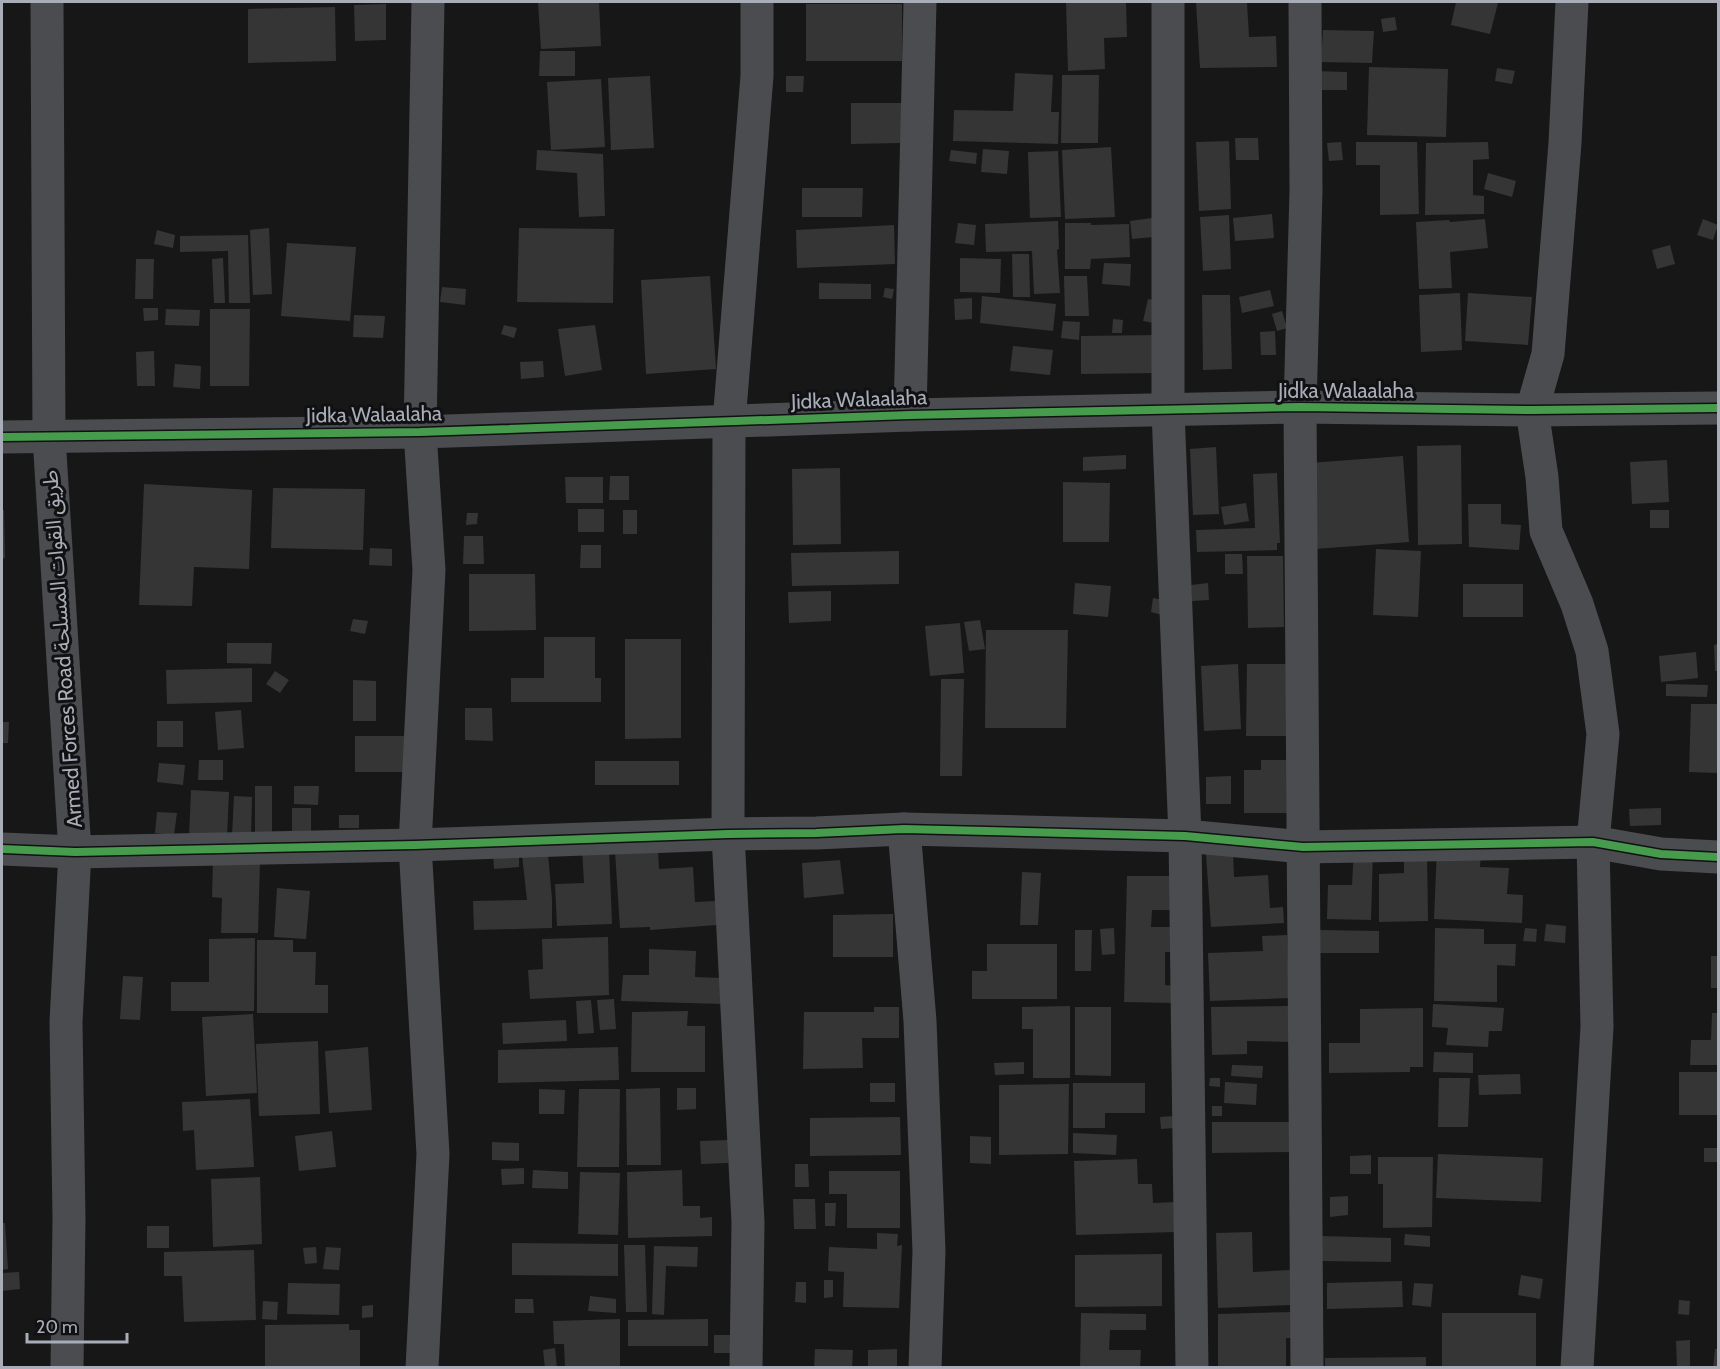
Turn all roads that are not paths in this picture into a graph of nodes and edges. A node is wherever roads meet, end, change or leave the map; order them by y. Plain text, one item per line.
1 (46, 2) edge
2 (428, 2) edge
3 (757, 2) edge
4 (920, 2) edge
5 (1168, 2) edge
6 (1305, 2) edge
7 (1572, 2) edge
8 (1300, 407) junction
9 (1719, 408) edge
10 (1532, 410) junction
11 (1168, 411) junction
12 (910, 415) junction
13 (729, 422) junction
14 (420, 432) junction
15 (2, 437) edge
16 (49, 437) junction
17 (904, 829) junction
18 (728, 834) junction
19 (1185, 836) junction
20 (1593, 842) junction
21 (415, 844) junction
22 (1303, 847) junction
23 (2, 849) edge
24 (75, 852) junction
25 (1719, 857) edge
26 (67, 1368) edge
27 (422, 1368) edge
28 (746, 1368) edge
29 (925, 1368) edge
30 (1192, 1368) edge
31 (1307, 1368) edge
32 (1577, 1368) edge

1 - 16 street, Armed Forces Road طريق القوات المسلحة
2 - 14 street
3 - 13 street
4 - 12 street
5 - 11 street
6 - 8 street
7 - 10 street
8 - 10 street, Jidka Walaalaha
8 - 11 street, Jidka Walaalaha
8 - 22 street
9 - 10 street, Jidka Walaalaha
10 - 20 street
11 - 12 street, Jidka Walaalaha
11 - 19 street
12 - 13 street, Jidka Walaalaha
13 - 14 street, Jidka Walaalaha
13 - 18 street
14 - 16 street, Jidka Walaalaha
14 - 21 street
15 - 16 street, Jidka Walaalaha
16 - 24 street, Armed Forces Road طريق القوات المسلحة
17 - 18 street
17 - 19 street
17 - 29 street
18 - 21 street
18 - 28 street
19 - 22 street
19 - 30 street
20 - 22 street
20 - 25 street
20 - 32 street
21 - 24 street
21 - 27 street
22 - 31 street
23 - 24 street
24 - 26 street, Armed Forces Road طريق القوات المسلحة

